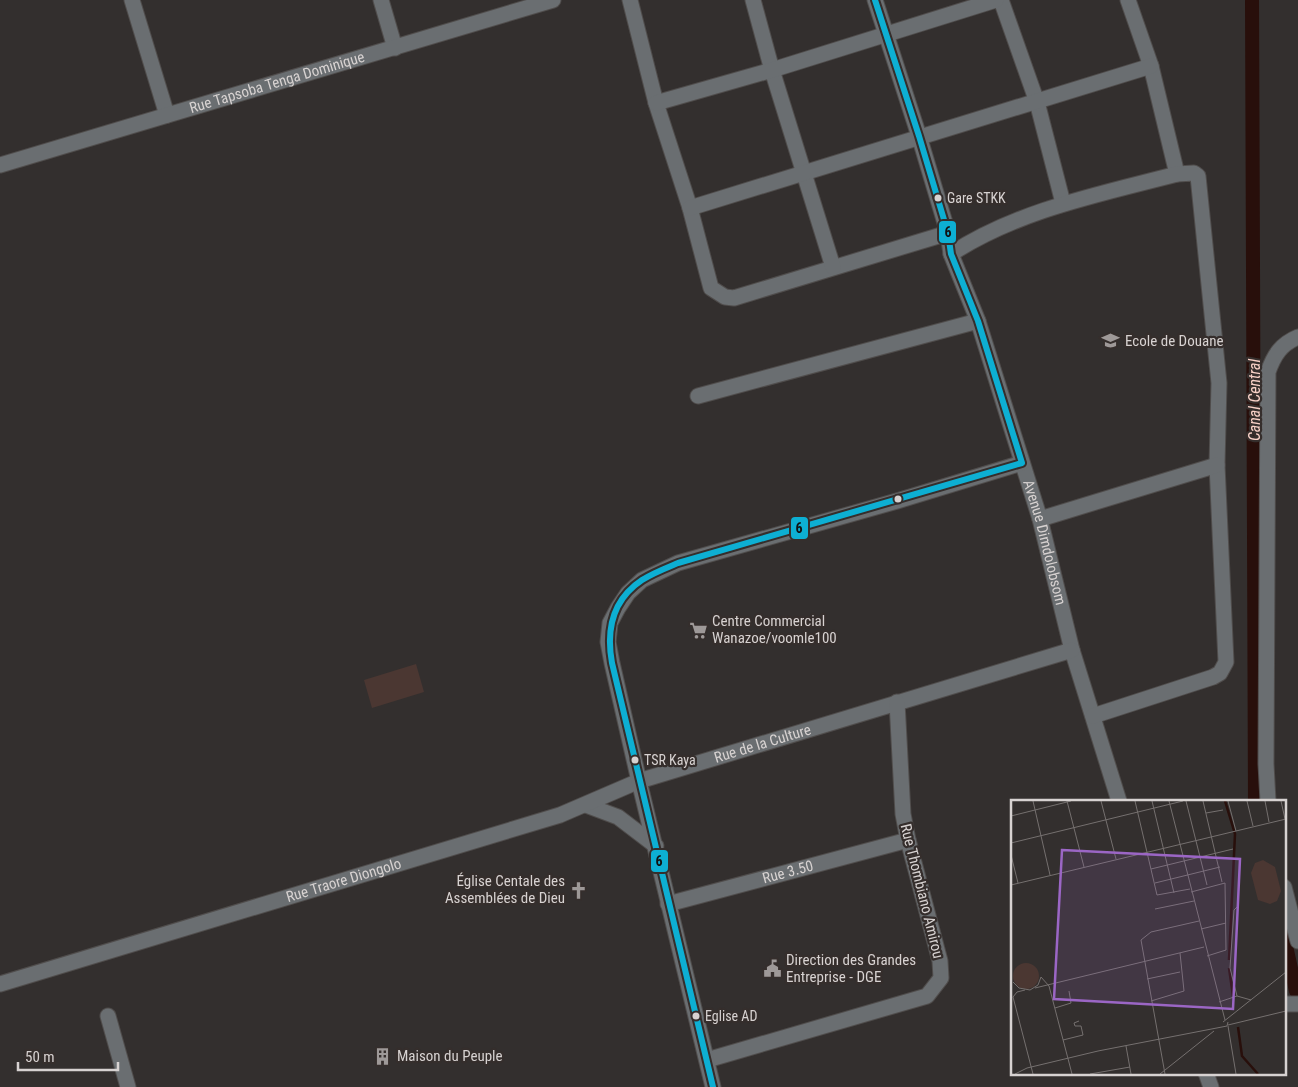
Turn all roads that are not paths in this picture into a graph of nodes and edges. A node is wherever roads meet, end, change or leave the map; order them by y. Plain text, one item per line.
1 (132, 0) edge
2 (381, 0) edge
3 (553, 0) edge
4 (630, 0) edge
5 (753, 0) edge
6 (875, 0) edge
7 (996, 0) edge
8 (1001, 0) edge
9 (1128, 0) edge
10 (884, 34) junction
11 (396, 48) junction
12 (1151, 66) junction
13 (772, 70) junction
14 (656, 102) junction
15 (1037, 102) junction
16 (167, 115) junction
17 (919, 136) junction
18 (0, 165) edge
19 (805, 172) junction
20 (1177, 174) junction
21 (1063, 203) junction
22 (690, 208) junction
23 (948, 233) junction
24 (951, 254) junction
25 (833, 267) junction
26 (978, 321) junction
27 (1298, 337) edge
28 (698, 396) dead end
29 (1022, 463) junction
30 (1217, 465) junction
31 (1040, 519) junction
32 (1072, 650) junction
33 (897, 702) junction
34 (1093, 716) junction
35 (639, 782) junction
36 (1119, 800) edge
37 (1268, 800) edge
38 (586, 805) junction
39 (908, 840) junction
40 (656, 846) junction
41 (1286, 895) edge
42 (668, 904) junction
43 (1298, 941) edge
44 (0, 984) edge
45 (108, 1016) dead end
46 (707, 1060) junction
47 (1206, 1074) edge
48 (128, 1087) edge
49 (713, 1087) edge
50 (1210, 1087) edge

1 - 16 street
2 - 11 street
3 - 11 street, Rue Tapsoba Tenga Dominique
4 - 14 street
5 - 13 street
6 - 10 street, Avenue Dimdolobsom
7 - 10 street
8 - 15 street
9 - 12 street
10 - 13 street
10 - 17 street, Avenue Dimdolobsom
11 - 16 street, Rue Tapsoba Tenga Dominique
12 - 15 street
12 - 20 street
13 - 14 street
13 - 19 street
14 - 22 street
15 - 17 street
15 - 21 street
16 - 18 street, Rue Tapsoba Tenga Dominique
17 - 19 street
17 - 23 street, Avenue Dimdolobsom
19 - 22 street
19 - 25 street
20 - 21 street
20 - 30 street
21 - 24 street
22 - 25 street
23 - 24 street, Avenue Dimdolobsom
23 - 25 street
24 - 26 street, Avenue Dimdolobsom
26 - 28 street
26 - 29 street, Avenue Dimdolobsom
27 - 37 street
29 - 31 street, Avenue Dimdolobsom
29 - 35 street
30 - 31 street
30 - 34 street
31 - 32 street, Avenue Dimdolobsom
32 - 33 street, Rue de la Culture
32 - 34 street, Avenue Dimdolobsom
33 - 35 street, Rue de la Culture
33 - 39 street, Rue Thombiano Amirou
34 - 36 street, Avenue Dimdolobsom
35 - 38 street, Rue Traore Diongolo
35 - 40 street
38 - 40 street
38 - 44 street, Rue Traore Diongolo
39 - 42 street, Rue 3.50
39 - 46 street, Rue Thombiano Amirou
40 - 42 street
41 - 43 street
42 - 46 street
45 - 48 street
46 - 49 street
47 - 50 street

